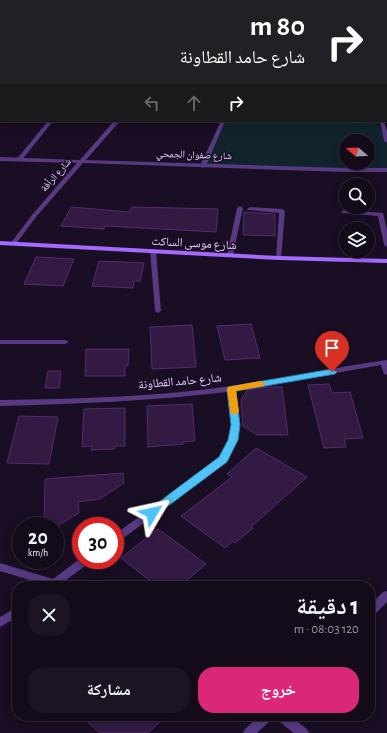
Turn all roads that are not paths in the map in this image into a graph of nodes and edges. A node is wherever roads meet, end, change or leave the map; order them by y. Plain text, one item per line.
1 (50, 122) edge
2 (116, 122) edge
3 (222, 122) edge
4 (382, 122) edge
5 (387, 141) edge
6 (0, 159) edge
7 (19, 160) junction
8 (82, 161) junction
9 (203, 166) junction
10 (387, 170) edge
11 (240, 208) dead end
12 (250, 209) dead end
13 (375, 214) edge
14 (0, 243) edge
15 (13, 244) junction
16 (387, 245) edge
17 (153, 251) junction
18 (230, 255) junction
19 (279, 258) junction
20 (387, 261) edge
21 (158, 311) dead end
22 (0, 342) edge
23 (65, 342) dead end
24 (386, 362) edge
25 (387, 372) edge
26 (231, 389) junction
27 (0, 403) edge
28 (124, 533) edge
29 (0, 567) edge
30 (74, 569) edge
31 (40, 581) edge
32 (57, 581) edge
33 (387, 595) edge
34 (375, 607) edge
35 (12, 615) edge
36 (0, 623) edge
37 (262, 721) edge
38 (287, 721) edge
39 (249, 733) edge
40 (303, 733) edge

1 - 7 lane
2 - 8 street, شارع الرأفة
3 - 9 lane
4 - 5 lane
6 - 7 street, شارع صفوان الجمحي
7 - 8 street, شارع صفوان الجمحي
8 - 9 street, شارع صفوان الجمحي
8 - 15 street, شارع الرأفة
9 - 10 street, شارع صفوان الجمحي
11 - 18 lane
12 - 19 lane
13 - 16 lane
14 - 15 street, شارع موسى الساكت
15 - 17 street, شارع موسى الساكت
17 - 18 street, شارع موسى الساكت
17 - 21 lane
18 - 19 street, شارع موسى الساكت
19 - 20 street, شارع موسى الساكت
22 - 23 street
24 - 25 street
24 - 26 street, شارع حامد القطاونة
26 - 27 street, شارع حامد القطاونة
26 - 28 street
29 - 31 street
30 - 32 street
33 - 34 street
35 - 36 street
37 - 39 street
38 - 40 street

